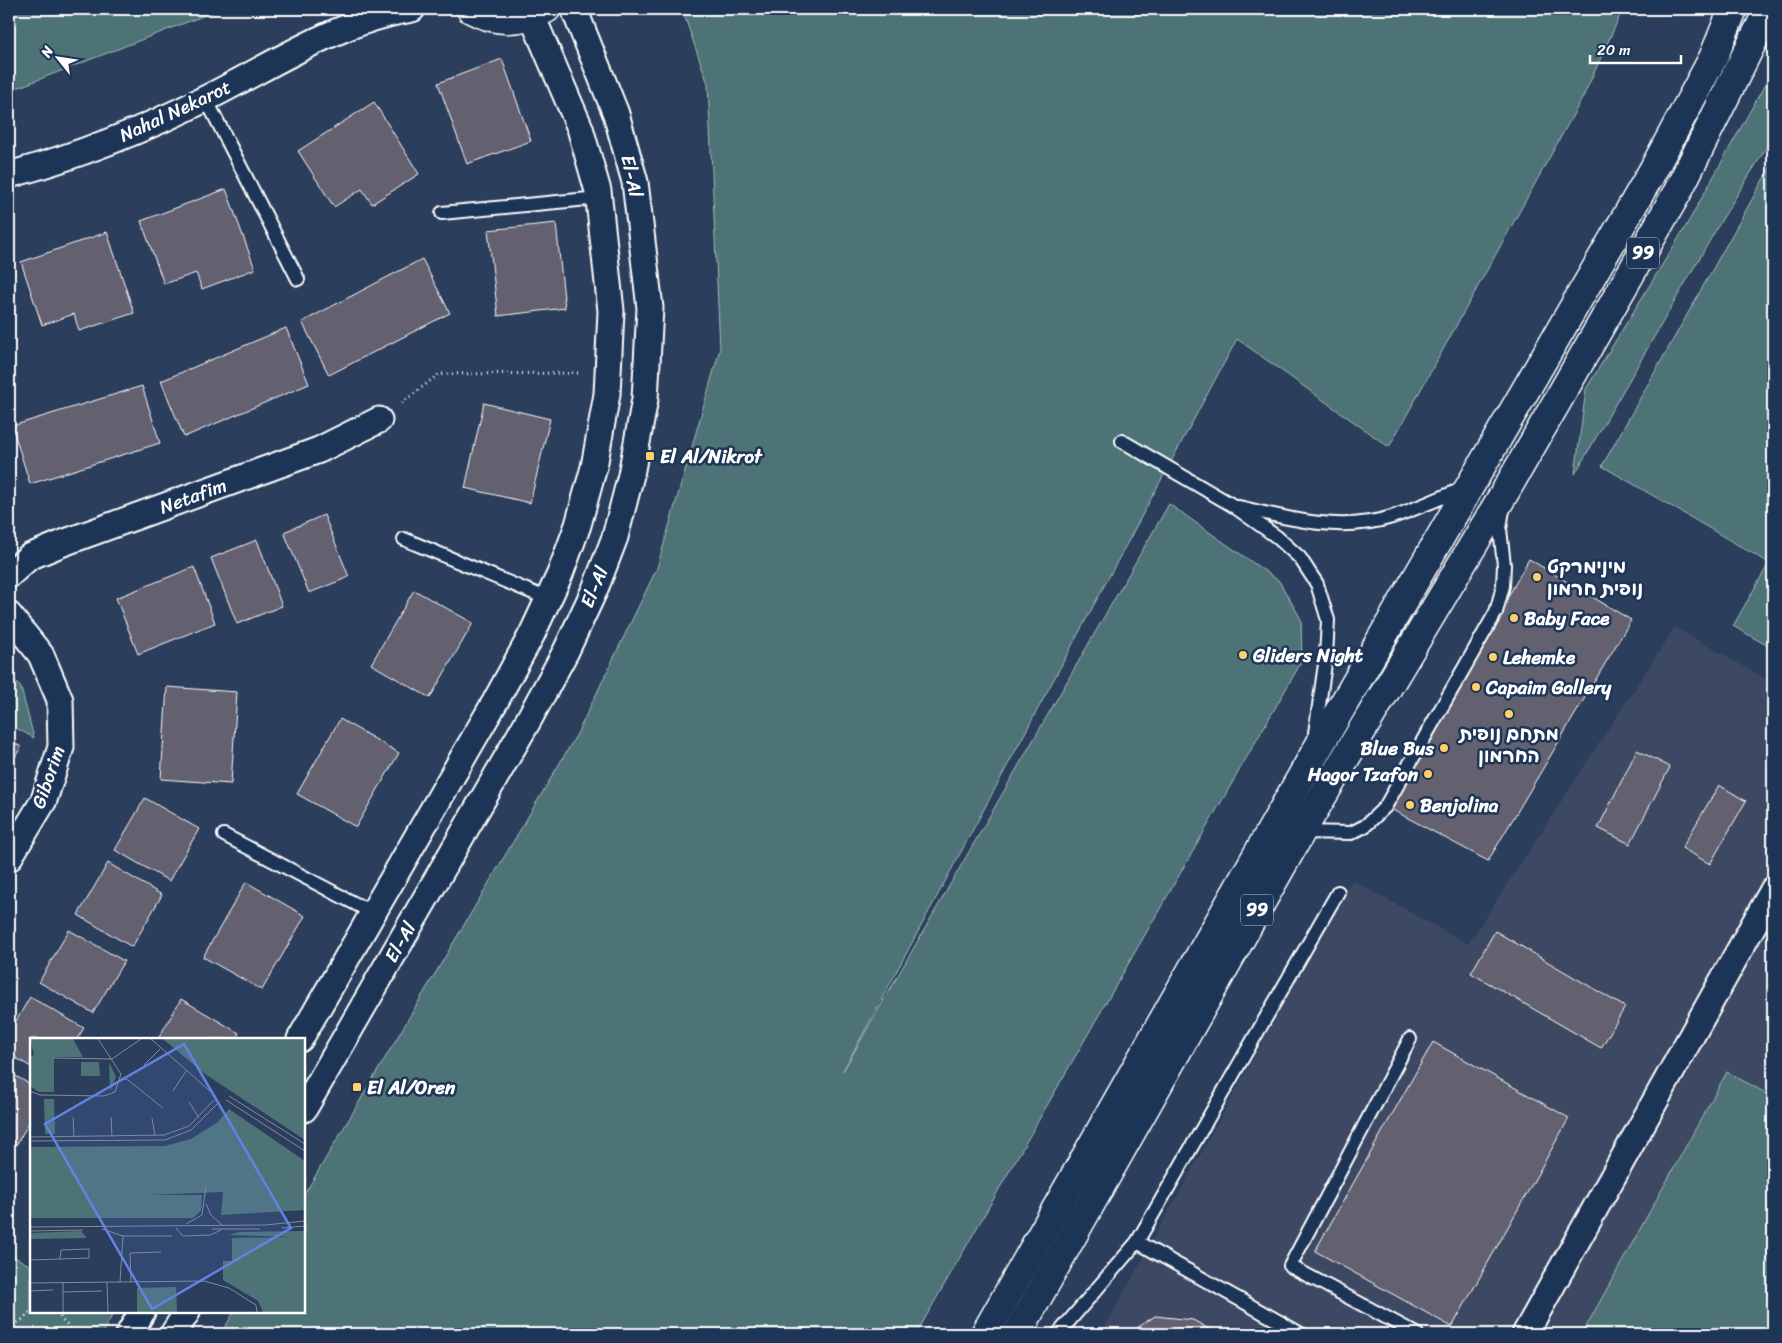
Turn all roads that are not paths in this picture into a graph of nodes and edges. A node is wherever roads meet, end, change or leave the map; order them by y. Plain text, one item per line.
1 (362, 9) edge
2 (412, 9) edge
3 (471, 9) edge
4 (574, 9) edge
5 (1733, 9) edge
6 (1769, 9) edge
7 (539, 12) edge
8 (334, 31) junction
9 (206, 99) junction
10 (9, 175) edge
11 (599, 198) junction
12 (442, 213) dead end
13 (298, 279) dead end
14 (379, 420) road end
15 (1122, 441) dead end
16 (1470, 486) junction
17 (1505, 492) junction
18 (1232, 505) junction
19 (404, 539) dead end
20 (9, 575) edge
21 (548, 598) junction
22 (9, 615) edge
23 (1311, 760) junction
24 (1301, 832) junction
25 (224, 835) dead end
26 (9, 858) edge
27 (1773, 890) edge
28 (1338, 892) dead end
29 (373, 913) junction
30 (301, 1038) edge
31 (1410, 1038) dead end
32 (305, 1107) edge
33 (1137, 1242) junction
34 (141, 1313) edge
35 (185, 1313) edge
36 (129, 1334) edge
37 (174, 1334) edge
38 (985, 1334) edge
39 (1018, 1334) edge
40 (1058, 1334) edge
41 (1301, 1334) edge
42 (1417, 1334) edge
43 (1525, 1334) edge

1 - 8 street, Nahal Nekarot
2 - 8 street, Nahal Nekarot
3 - 7 main road
4 - 32 street, El-Al
5 - 16 main road, 99
6 - 17 main road, 99
7 - 11 street, El-Al
8 - 9 street, Nahal Nekarot
9 - 10 street, Nahal Nekarot
9 - 13 lane
11 - 12 lane
11 - 21 street, El-Al
14 - 20 street, Netafim
15 - 18 lane
16 - 18 lane
16 - 23 main road, 99
17 - 24 main road, 99
17 - 24 lane
18 - 23 lane
19 - 21 lane
21 - 29 street, El-Al
22 - 26 street, Giborim
23 - 38 main road, 99
24 - 39 main road, 99
25 - 29 lane
27 - 43 street
28 - 33 lane
29 - 30 street, El-Al
31 - 42 lane
33 - 40 lane
33 - 41 lane
34 - 36 street
35 - 37 street

